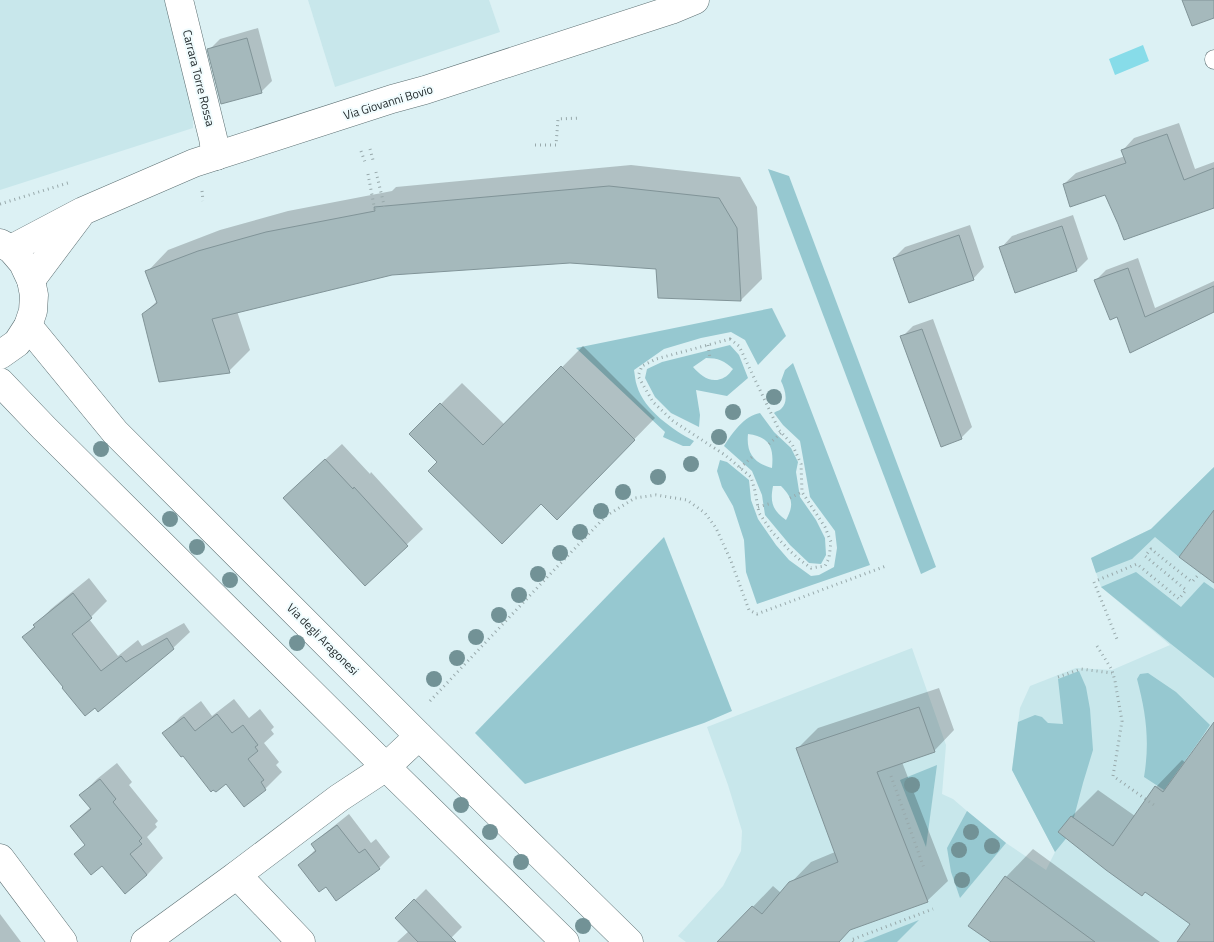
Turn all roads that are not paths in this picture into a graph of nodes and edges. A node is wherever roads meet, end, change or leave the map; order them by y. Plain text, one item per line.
1 (179, 0) edge
2 (695, 0) edge
3 (205, 160) junction
4 (83, 211) junction
5 (5, 246) edge
6 (31, 280) junction
7 (28, 326) junction
8 (0, 355) edge
9 (0, 382) edge
10 (419, 736) junction
11 (386, 767) junction
12 (0, 858) edge
13 (237, 875) junction
14 (63, 942) edge
15 (145, 942) edge
16 (301, 942) edge
17 (565, 942) edge
18 (629, 942) edge

1 - 3 main road, Carrara Torre Rossa
2 - 3 main road, Via Giovanni Bovio
3 - 4 main road, Via Giovanni Bovio
4 - 5 main road, Via Giovanni Bovio
4 - 6 main road, Via Giovanni Bovio
5 - 6 main road, Via Giovanni Bovio
6 - 7 main road, Via Giovanni Bovio
7 - 8 main road, Via Giovanni Bovio
7 - 10 main road, Via degli Aragonesi
9 - 11 main road
10 - 11 main road
10 - 18 main road, Via degli Aragonesi
11 - 13 main road
11 - 17 main road
12 - 14 main road
13 - 15 main road
13 - 16 main road

